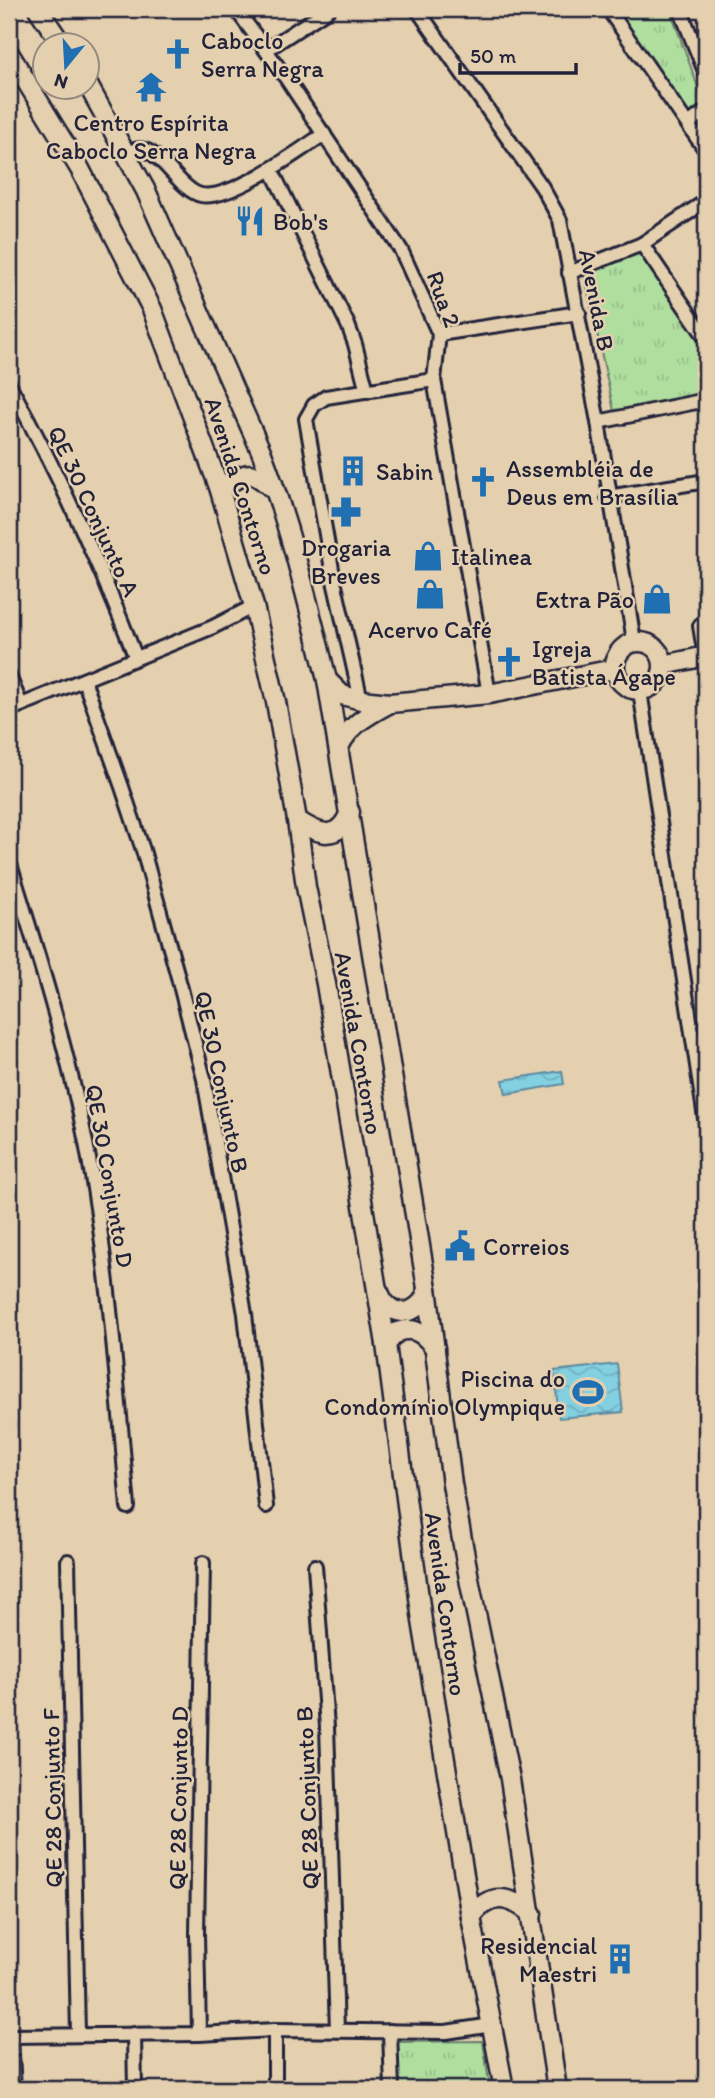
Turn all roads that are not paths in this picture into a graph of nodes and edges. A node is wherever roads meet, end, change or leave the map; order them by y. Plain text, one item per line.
1 (38, 9) edge
2 (236, 9) edge
3 (329, 9) edge
4 (417, 9) edge
5 (608, 9) edge
6 (680, 9) edge
7 (54, 32) edge
8 (266, 50) junction
9 (9, 53) edge
10 (706, 74) edge
11 (98, 102) edge
12 (706, 111) edge
13 (688, 124) junction
14 (324, 134) junction
15 (706, 150) edge
16 (128, 155) junction
17 (271, 169) junction
18 (706, 201) edge
19 (642, 244) junction
20 (569, 273) junction
21 (579, 313) junction
22 (439, 334) junction
23 (706, 338) edge
24 (434, 380) junction
25 (9, 384) edge
26 (367, 391) junction
27 (706, 400) edge
28 (598, 422) junction
29 (706, 481) edge
30 (219, 487) junction
31 (278, 494) junction
32 (608, 497) junction
33 (254, 606) junction
34 (706, 621) edge
35 (634, 641) junction
36 (706, 656) edge
37 (136, 659) junction
38 (664, 665) junction
39 (614, 669) junction
40 (9, 677) edge
41 (84, 680) junction
42 (327, 680) junction
43 (640, 691) junction
44 (489, 694) junction
45 (361, 700) junction
46 (390, 703) junction
47 (15, 708) edge
48 (339, 747) junction
49 (350, 812) junction
50 (297, 820) junction
51 (9, 861) edge
52 (706, 1125) edge
53 (427, 1288) junction
54 (377, 1289) junction
55 (386, 1344) junction
56 (435, 1348) junction
57 (266, 1506) dead end
58 (128, 1507) dead end
59 (68, 1561) dead end
60 (203, 1563) dead end
61 (314, 1566) dead end
62 (532, 1914) junction
63 (471, 1917) junction
64 (492, 2025) junction
65 (275, 2030) junction
66 (337, 2030) junction
67 (390, 2031) junction
68 (78, 2034) junction
69 (134, 2034) junction
70 (199, 2034) junction
71 (10, 2036) edge
72 (14, 2089) edge
73 (135, 2089) edge
74 (275, 2089) edge
75 (392, 2089) edge
76 (504, 2089) edge
77 (557, 2089) edge

1 - 7 main road
2 - 8 street, Rua 2
3 - 8 street
4 - 20 street, Avenida B
5 - 13 street
6 - 10 street
8 - 14 street, Rua 2
9 - 30 main road, Avenida Contorno
11 - 16 main road, Avenida Contorno
12 - 13 street
13 - 15 street
14 - 17 street
14 - 22 street, Rua 2
16 - 17 street
16 - 31 main road, Avenida Contorno
17 - 26 street
18 - 19 street
19 - 20 street
19 - 23 street
20 - 21 street, Avenida B
21 - 22 street
21 - 28 street, Avenida B
22 - 24 street, Rua 2
24 - 26 street
24 - 44 street, Rua 2
25 - 37 street, QE 30 Conjunto A
26 - 45 street
27 - 28 street
28 - 32 street, Avenida B
29 - 32 street
30 - 31 main road
30 - 33 main road, Avenida Contorno
31 - 42 main road, Avenida Contorno
32 - 35 street, Avenida B
33 - 37 street
33 - 50 main road, Avenida Contorno
34 - 36 street
35 - 38 main road
35 - 39 main road
36 - 38 main road
37 - 41 street
38 - 43 main road
39 - 43 main road
39 - 44 main road
40 - 47 street
41 - 47 street
41 - 57 street, QE 30 Conjunto B
42 - 45 main road
42 - 48 main road, Avenida Contorno
43 - 52 street
44 - 46 main road
45 - 46 main road
46 - 48 main road
48 - 49 main road, Avenida Contorno
49 - 50 main road
49 - 53 main road, Avenida Contorno
50 - 54 main road, Avenida Contorno
51 - 58 street, QE 30 Conjunto D
53 - 54 main road
53 - 56 main road, Avenida Contorno
54 - 55 main road, Avenida Contorno
55 - 56 main road
55 - 63 main road, Avenida Contorno
56 - 62 main road, Avenida Contorno
59 - 68 street, QE 28 Conjunto F
60 - 70 street, QE 28 Conjunto D
61 - 66 street, QE 28 Conjunto B
62 - 63 main road
62 - 77 main road, Avenida Contorno
63 - 64 main road, Avenida Contorno
64 - 67 street
64 - 76 main road, Avenida Contorno
65 - 66 street
65 - 70 street
65 - 74 street
66 - 67 street
67 - 75 street
68 - 69 street
68 - 71 street
69 - 70 street
69 - 73 street
71 - 72 street

